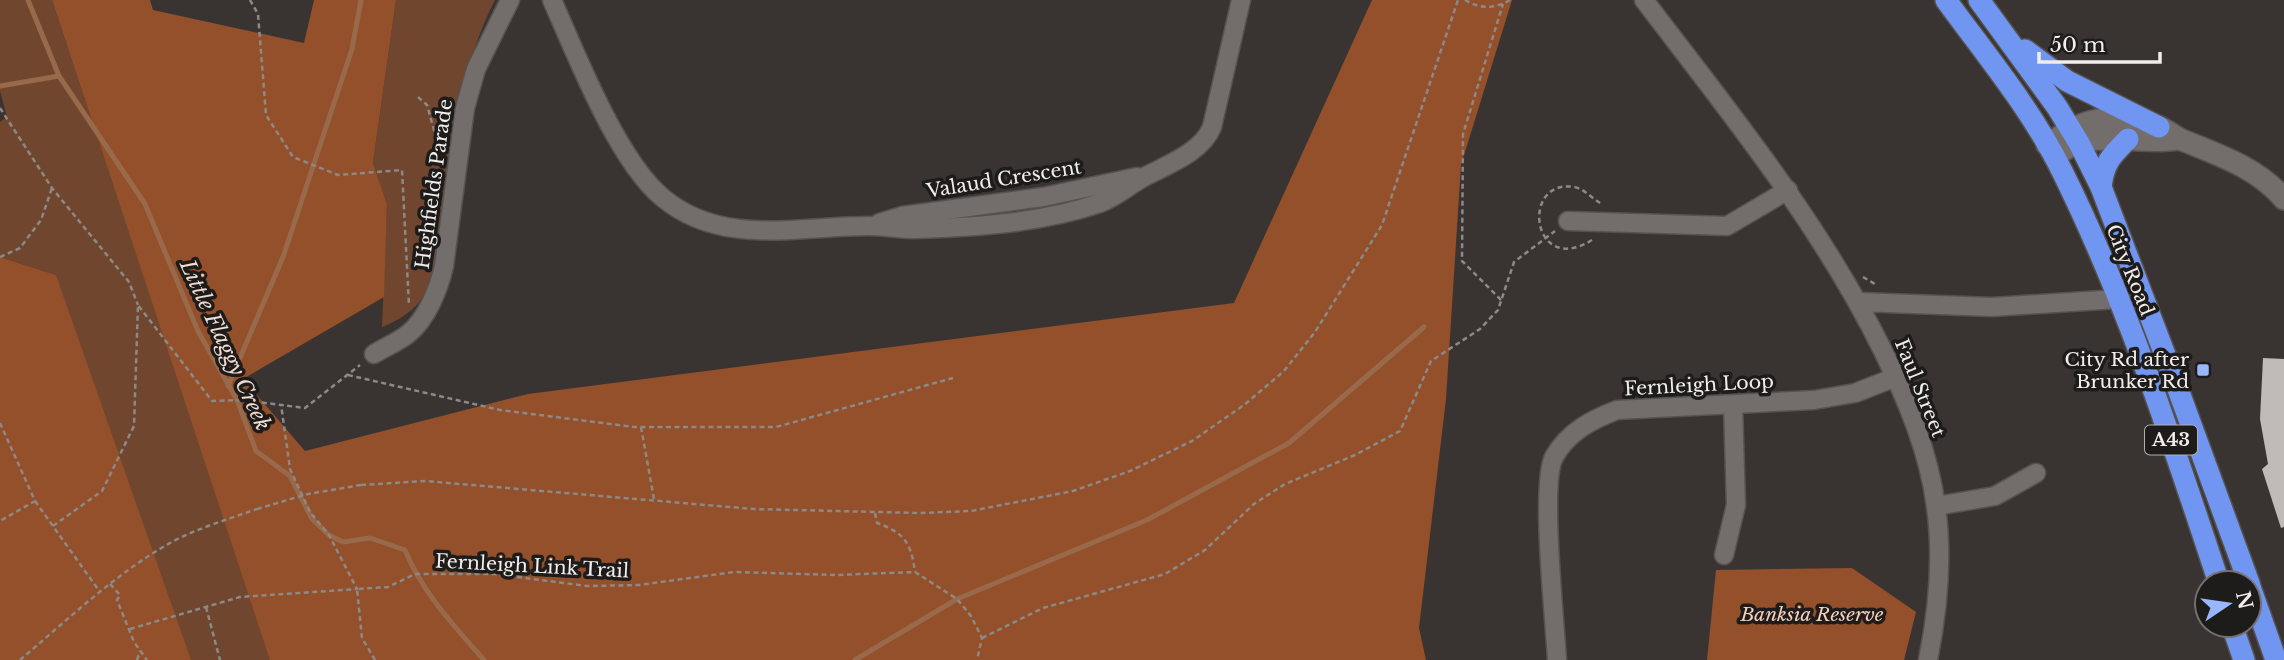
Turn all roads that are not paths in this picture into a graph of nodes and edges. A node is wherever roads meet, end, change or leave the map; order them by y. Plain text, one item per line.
1 (510, 0) edge
2 (552, 0) edge
3 (1241, 0) edge
4 (1644, 0) edge
5 (1946, 0) edge
6 (1979, 0) edge
7 (1995, 22) junction
8 (2159, 127) junction
9 (2074, 136) junction
10 (2128, 139) junction
11 (2179, 139) junction
12 (2050, 150) junction
13 (2101, 187) junction
14 (1788, 190) junction
15 (2284, 200) edge
16 (1569, 221) road end
17 (2118, 299) junction
18 (1859, 302) junction
19 (374, 354) road end
20 (1896, 377) junction
21 (1733, 405) junction
22 (2036, 474) dead end
23 (1936, 506) junction
24 (1724, 555) dead end
25 (2214, 569) edge
26 (2244, 569) edge
27 (2263, 623) edge
28 (2237, 639) edge
29 (1557, 660) edge
30 (1928, 660) edge
31 (2244, 660) edge
32 (2276, 660) edge

1 - 19 street, Highfields Parade
2 - 3 street, Valaud Crescent
4 - 14 street, Faul Street
5 - 12 highway, City Road / A43
6 - 7 highway, City Road / A43
7 - 8 highway
7 - 9 highway, City Road / A43
8 - 9 main road
8 - 11 main road
9 - 10 main road
9 - 12 main road
9 - 13 highway, City Road / A43
10 - 11 main road
10 - 13 highway
11 - 15 main road
12 - 17 highway, City Road / A43
13 - 26 highway, City Road / A43
14 - 16 street
14 - 18 street, Faul Street
17 - 18 street
17 - 25 highway, City Road / A43
18 - 20 street, Faul Street
20 - 21 street, Fernleigh Loop
20 - 23 street, Faul Street
21 - 24 street
21 - 29 street, Fernleigh Loop
22 - 23 street
23 - 30 street, Faul Street
27 - 32 highway, City Road / A43
28 - 31 highway

